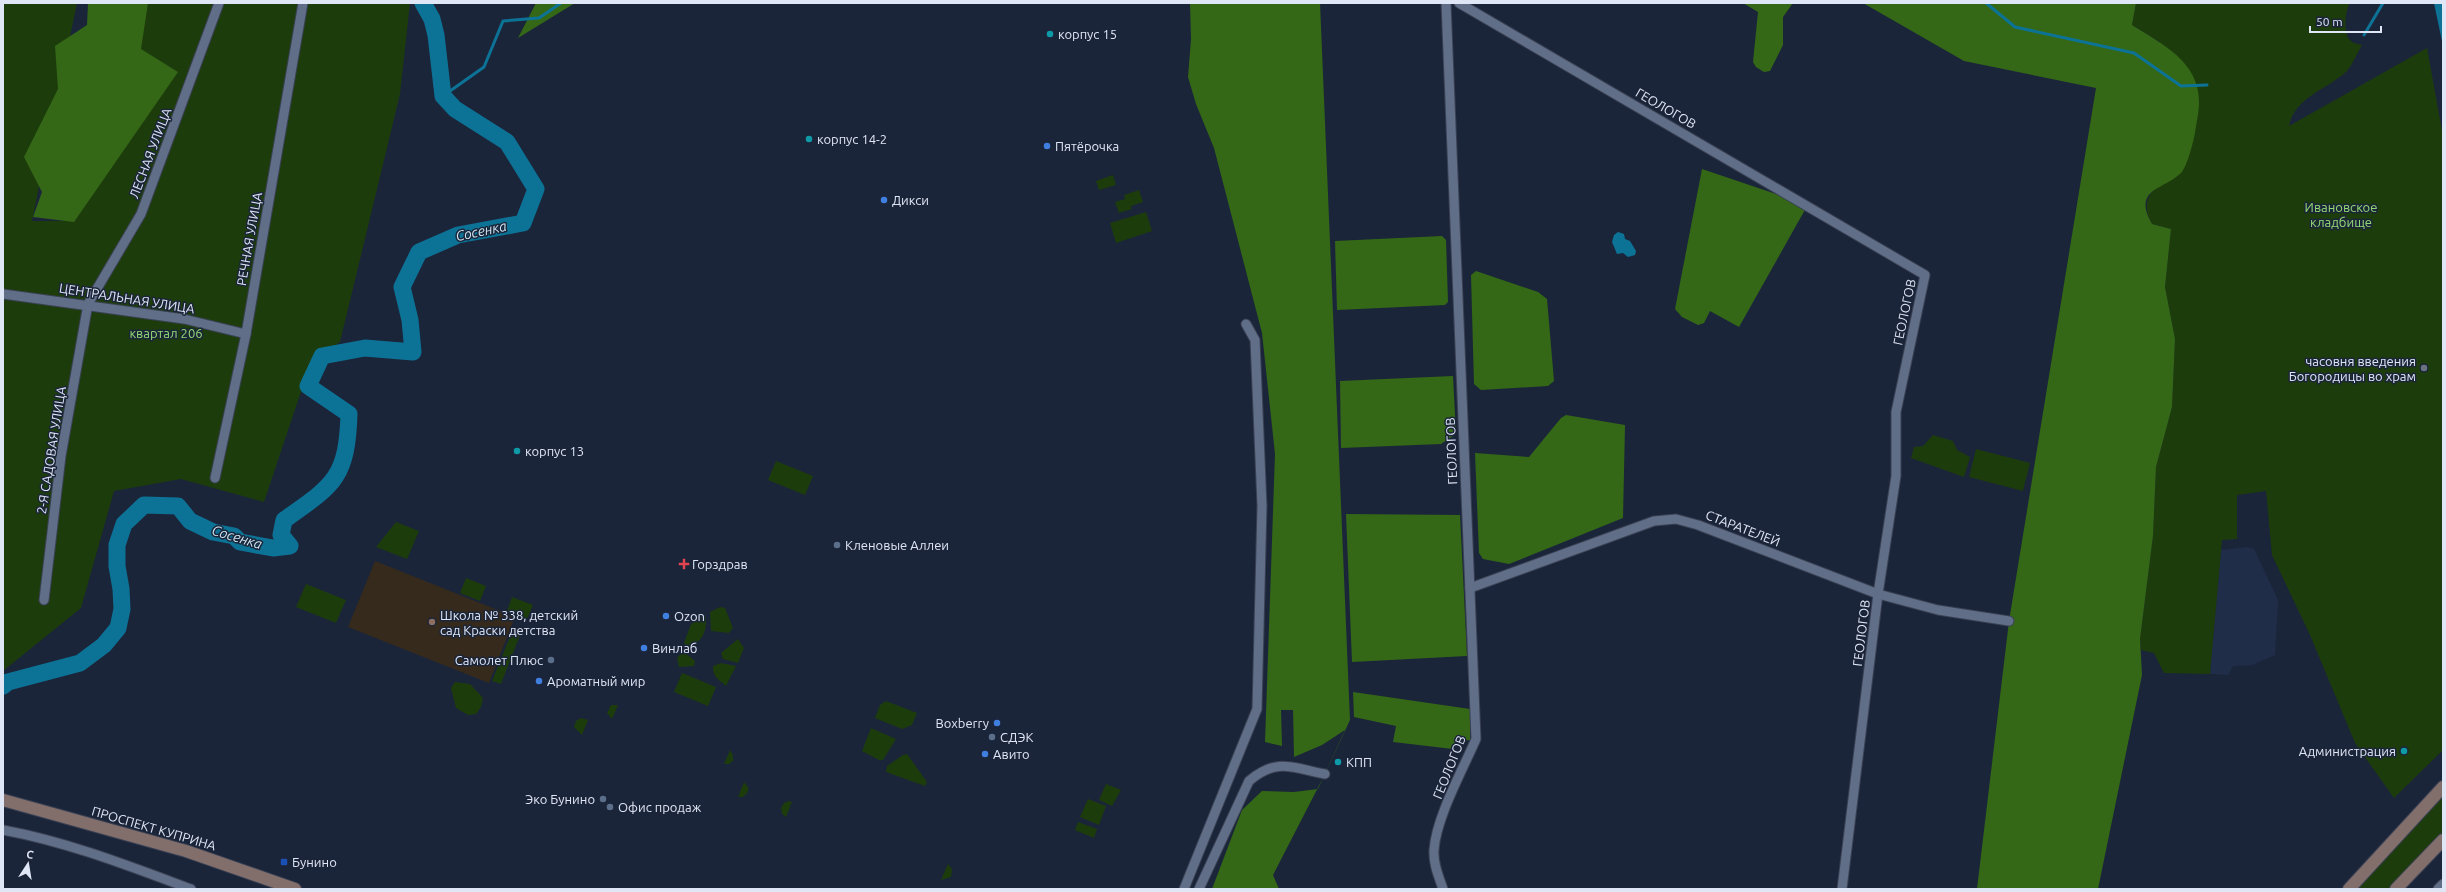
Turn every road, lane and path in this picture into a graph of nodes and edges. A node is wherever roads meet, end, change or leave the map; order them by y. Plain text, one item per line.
1 (219, 3) edge
2 (303, 3) edge
3 (1446, 3) edge
4 (1459, 3) edge
5 (3, 294) edge
6 (88, 304) junction
7 (1246, 324) dead end
8 (246, 334) junction
9 (215, 478) dead end
10 (1470, 588) junction
11 (1878, 594) junction
12 (44, 600) dead end
13 (2009, 621) dead end
14 (1325, 774) dead end
15 (2443, 787) edge
16 (3, 800) edge
17 (3, 830) edge
18 (2443, 840) edge
19 (2443, 884) edge
20 (191, 889) edge
21 (295, 889) edge
22 (1184, 889) edge
23 (1200, 889) edge
24 (1443, 889) edge
25 (1842, 889) edge
26 (2349, 889) edge
27 (2396, 889) edge
28 (2438, 889) edge

1 - 6 street, ЛЕСНАЯ УЛИЦА
2 - 8 street, РЕЧНАЯ УЛИЦА
3 - 10 street, ГЕОЛОГОВ
4 - 11 street, ГЕОЛОГОВ
5 - 6 street, ЦЕНТРАЛЬНАЯ УЛИЦА
6 - 8 street, ЦЕНТРАЛЬНАЯ УЛИЦА
6 - 12 street, 2-Я САДОВАЯ УЛИЦА
7 - 22 street
8 - 9 street, РЕЧНАЯ УЛИЦА
10 - 11 street, СТАРАТЕЛЕЙ
10 - 24 street, ГЕОЛОГОВ
11 - 13 street, СТАРАТЕЛЕЙ
11 - 25 street, ГЕОЛОГОВ
14 - 23 street
15 - 26 main road
16 - 21 main road, ПРОСПЕКТ КУПРИНА
17 - 20 street
18 - 27 main road
19 - 28 street

